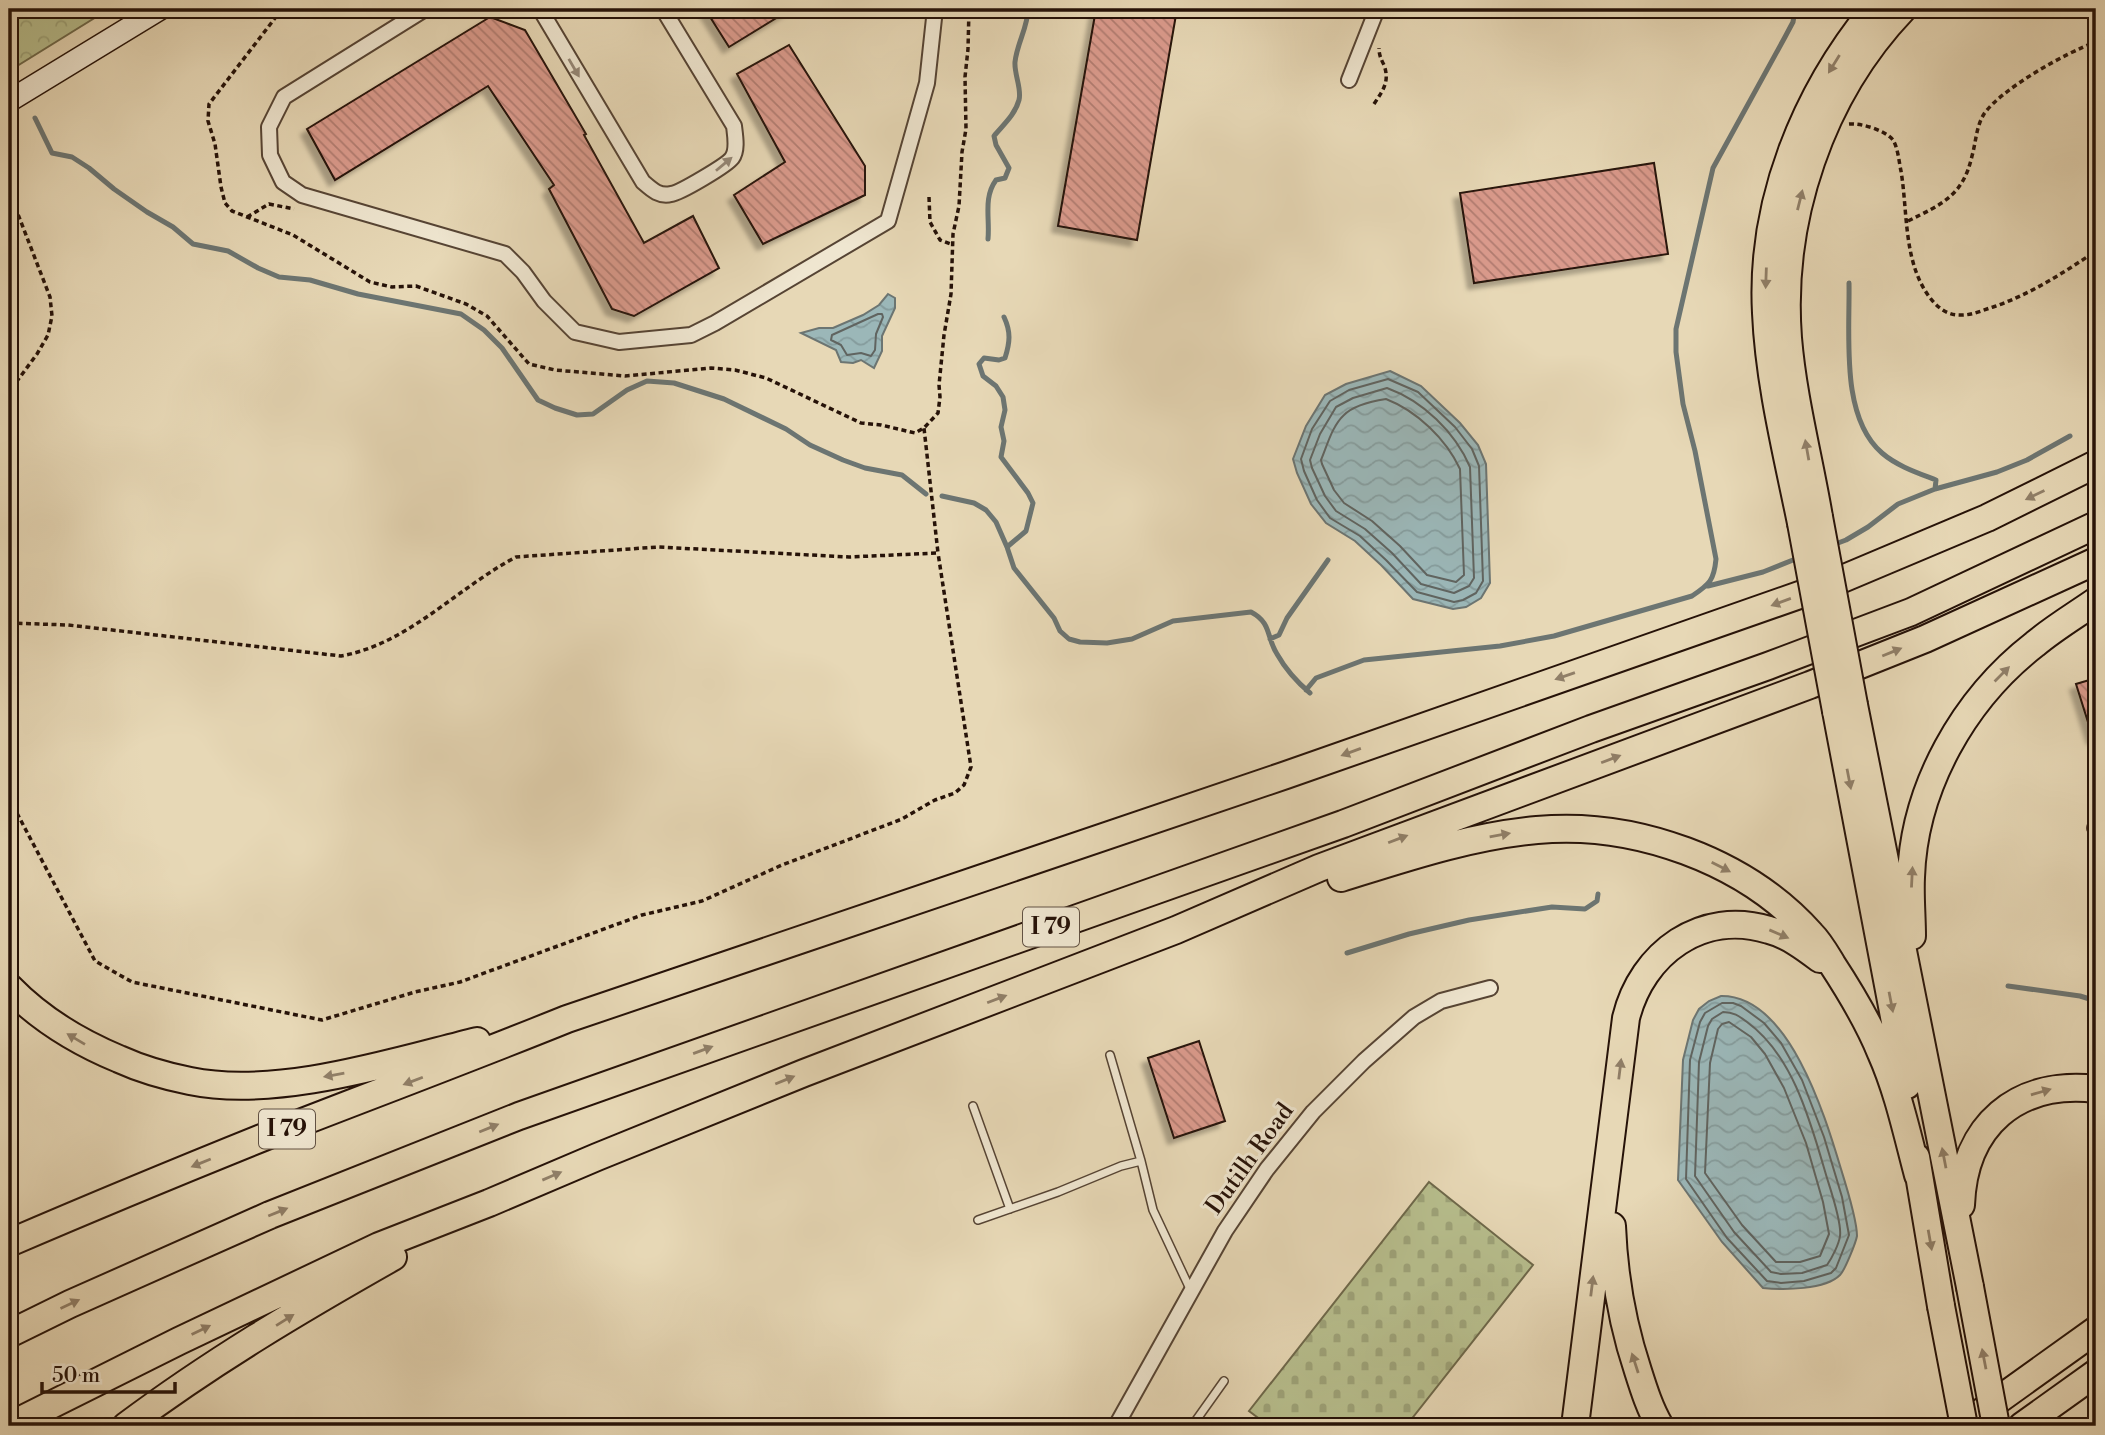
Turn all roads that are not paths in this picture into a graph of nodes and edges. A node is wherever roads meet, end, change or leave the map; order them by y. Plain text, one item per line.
1 (160, 9) edge
2 (425, 9) edge
3 (540, 9) edge
4 (663, 9) edge
5 (935, 9) edge
6 (1377, 9) edge
7 (1874, 9) edge
8 (1903, 9) edge
9 (1349, 80) dead end
10 (9, 101) edge
11 (2096, 464) edge
12 (1810, 520) junction
13 (2096, 525) edge
14 (2096, 561) edge
15 (2096, 601) edge
16 (1845, 708) junction
17 (1176, 930) junction
18 (1844, 982) junction
19 (9, 986) edge
20 (1490, 988) dead end
21 (1913, 994) junction
22 (567, 1019) junction
23 (1110, 1055) dead end
24 (2096, 1089) edge
25 (973, 1106) dead end
26 (1611, 1137) junction
27 (1142, 1161) junction
28 (1918, 1175) junction
29 (489, 1203) junction
30 (1010, 1209) junction
31 (978, 1220) dead end
32 (9, 1243) edge
33 (1963, 1249) junction
34 (1191, 1291) junction
35 (2096, 1330) edge
36 (9, 1334) edge
37 (2096, 1373) edge
38 (1224, 1381) dead end
39 (9, 1426) edge
40 (126, 1426) edge
41 (1116, 1426) edge
42 (1192, 1426) edge
43 (1575, 1426) edge
44 (1660, 1426) edge
45 (1963, 1426) edge
46 (1996, 1426) edge
47 (2022, 1426) edge

1 - 10 street
2 - 5 street
3 -> 4 street
6 - 9 street
7 -> 12 highway
12 -> 8 highway
11 -> 22 highway, I 79
12 - 16 highway, bridge
36 -> 13 highway, I 79
17 -> 14 highway
21 -> 15 highway
16 - 21 highway
16 -> 28 highway
17 -> 18 highway
29 -> 17 highway
26 -> 18 highway
18 - 28 highway
22 -> 19 highway
20 - 34 street, Dutilh Road
33 -> 21 highway
22 -> 32 highway, I 79
23 - 27 lane
33 -> 24 highway
25 - 30 lane
43 -> 26 highway
44 -> 26 highway
27 - 30 lane
27 - 34 lane
28 -> 45 highway, bridge
39 -> 29 highway
40 -> 29 highway
30 - 31 lane
46 -> 33 highway, bridge
34 - 41 street, Dutilh Road
35 - 45 highway
37 - 47 highway
38 - 42 lane

